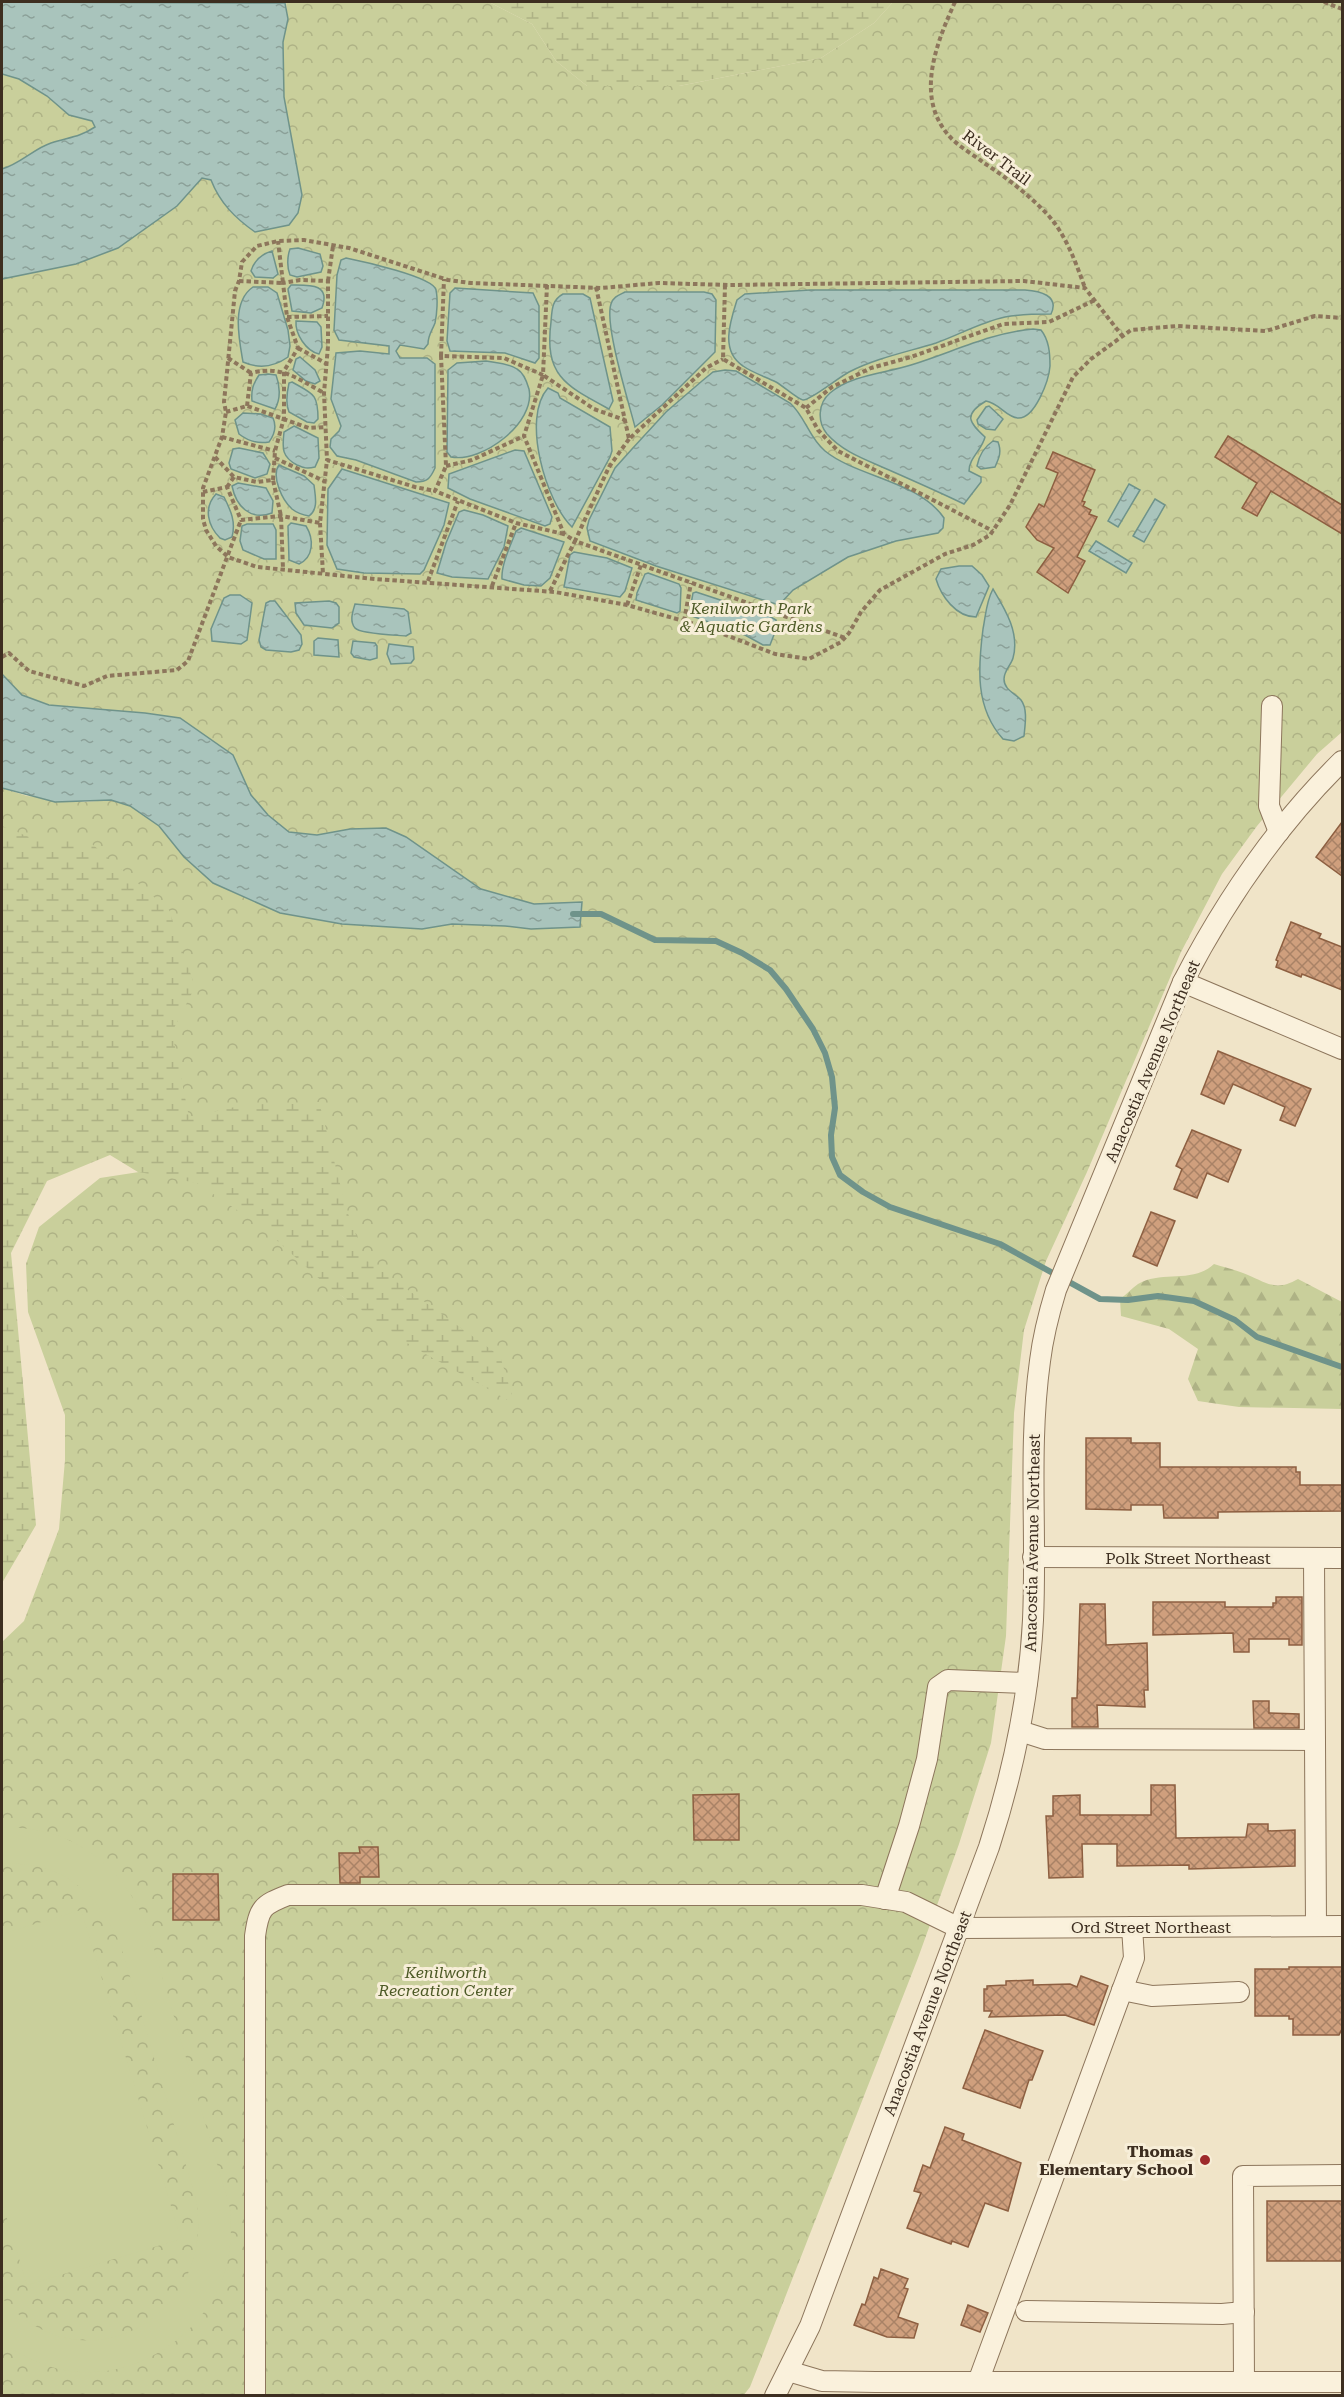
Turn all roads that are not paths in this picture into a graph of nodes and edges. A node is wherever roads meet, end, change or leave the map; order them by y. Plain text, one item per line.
1 (1272, 706) dead end
2 (1342, 761) edge
3 (1279, 832) junction
4 (1183, 982) junction
5 (1342, 1048) edge
6 (1033, 1557) junction
7 (1314, 1558) junction
8 (1342, 1558) edge
9 (1027, 1683) junction
10 (1020, 1731) junction
11 (1315, 1740) junction
12 (885, 1899) junction
13 (1316, 1926) junction
14 (1342, 1926) edge
15 (1132, 1927) junction
16 (959, 1928) junction
17 (1122, 1990) junction
18 (1239, 1992) dead end
19 (1342, 2175) edge
20 (1026, 2311) dead end
21 (1244, 2312) junction
22 (788, 2371) junction
23 (978, 2382) junction
24 (1244, 2382) junction
25 (1342, 2382) edge
26 (875, 2389) edge
27 (1050, 2389) edge
28 (255, 2396) edge
29 (775, 2396) edge

1 - 3 street
2 - 3 street, Anacostia Avenue Northeast
3 - 4 street, Anacostia Avenue Northeast
4 - 5 street
4 - 6 street, Anacostia Avenue Northeast
6 - 7 street, Polk Street Northeast
6 - 9 street, Anacostia Avenue Northeast
7 - 8 street, Polk Street Northeast
7 - 11 street
9 - 10 street, Anacostia Avenue Northeast
9 - 12 street
10 - 11 street
10 - 16 street, Anacostia Avenue Northeast
11 - 13 street
12 - 16 street
12 - 28 street
13 - 14 street, Ord Street Northeast
13 - 15 street, Ord Street Northeast
15 - 16 street, Ord Street Northeast
15 - 17 street
16 - 22 street, Anacostia Avenue Northeast
17 - 18 street
17 - 23 street
19 - 21 street
20 - 21 street
21 - 24 street
22 - 26 street
22 - 29 street, Anacostia Avenue Northeast
23 - 26 street
23 - 27 street
24 - 25 street
24 - 27 street

